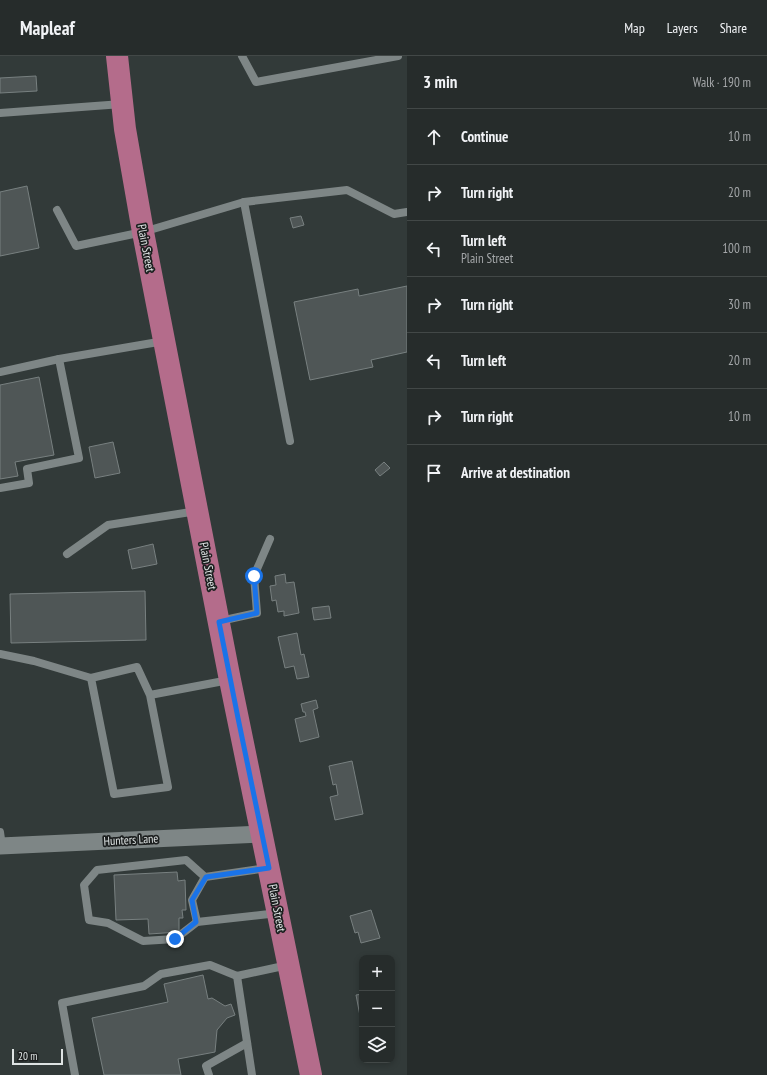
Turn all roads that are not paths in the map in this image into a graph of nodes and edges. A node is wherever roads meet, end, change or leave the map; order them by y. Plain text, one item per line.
1 (118, 56) edge
2 (242, 56) edge
3 (398, 56) edge
4 (122, 104) junction
5 (0, 112) edge
6 (244, 202) junction
7 (57, 210) dead end
8 (407, 212) edge
9 (143, 232) junction
10 (164, 341) junction
11 (59, 359) junction
12 (0, 372) edge
13 (290, 441) dead end
14 (0, 488) edge
15 (198, 511) junction
16 (270, 539) dead end
17 (68, 554) dead end
18 (219, 622) junction
19 (0, 654) edge
20 (91, 678) junction
21 (230, 680) junction
22 (150, 695) junction
23 (262, 834) junction
24 (1, 842) edge
25 (269, 868) junction
26 (206, 877) junction
27 (278, 913) junction
28 (196, 922) junction
29 (288, 965) junction
30 (237, 976) junction
31 (247, 1043) junction
32 (75, 1075) edge
33 (209, 1075) edge
34 (252, 1075) edge
35 (311, 1075) edge

1 - 4 main road, Plain Street
2 - 3 lane
4 - 5 lane
4 - 9 main road, Plain Street
6 - 8 lane
6 - 9 lane
6 - 13 lane
7 - 9 lane
9 - 10 main road, Plain Street
10 - 11 lane
10 - 15 main road, Plain Street
11 - 12 lane
11 - 14 lane
15 - 17 lane
15 - 18 main road, Plain Street
16 - 18 lane
18 - 21 main road, Plain Street
19 - 20 lane
20 - 22 lane
20 - 22 lane
21 - 22 lane
21 - 23 main road, Plain Street
23 - 24 street, Hunters Lane
23 - 25 main road, Plain Street
25 - 26 lane
25 - 27 main road, Plain Street
26 - 28 lane
26 - 28 lane
27 - 28 lane
27 - 29 main road, Plain Street
29 - 30 lane
29 - 35 main road, Plain Street
30 - 31 lane
30 - 32 lane
31 - 33 lane
31 - 34 lane

